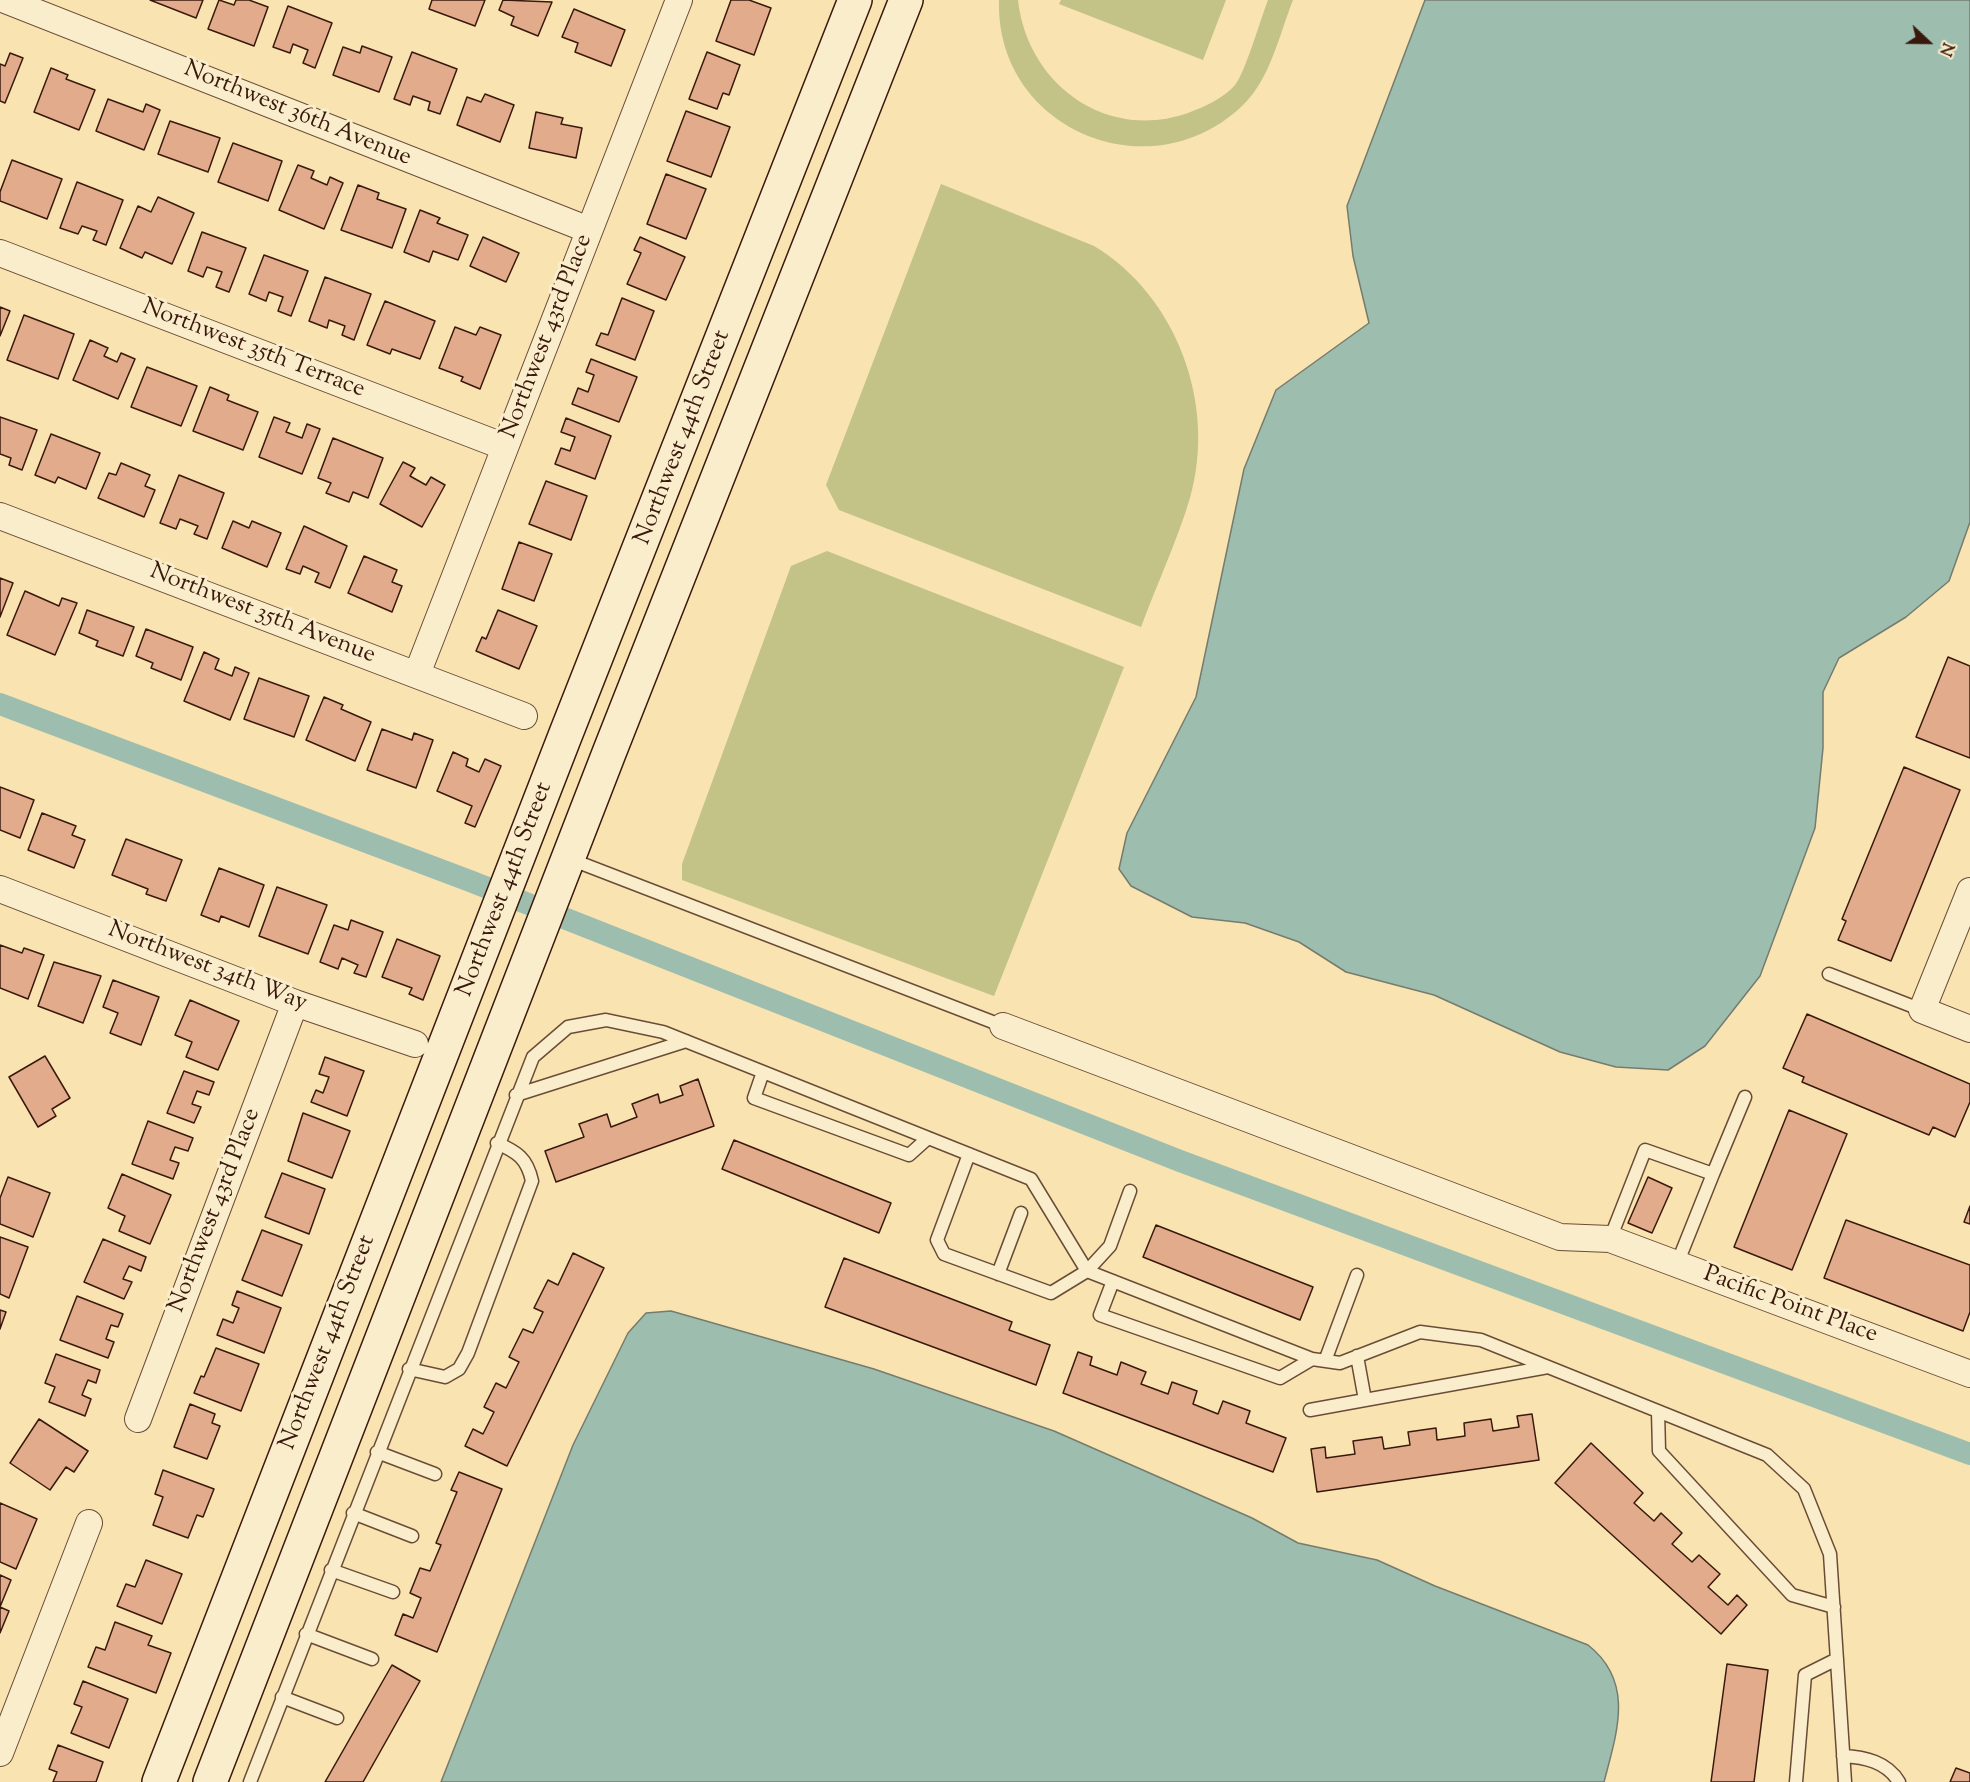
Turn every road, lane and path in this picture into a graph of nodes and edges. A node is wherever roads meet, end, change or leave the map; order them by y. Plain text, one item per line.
1 (5, 0) edge
2 (855, 0) edge
3 (906, 0) edge
4 (672, 2) edge
5 (589, 230) junction
6 (0, 253) edge
7 (505, 447) junction
8 (0, 516) edge
9 (417, 674) junction
10 (524, 716) dead end
11 (569, 859) junction
12 (0, 889) edge
13 (1970, 891) edge
14 (1829, 974) dead end
15 (295, 1003) junction
16 (1922, 1010) junction
17 (1003, 1026) joint
18 (1970, 1029) edge
19 (686, 1041) junction
20 (415, 1044) dead end
21 (436, 1068) junction
22 (763, 1072) junction
23 (482, 1086) junction
24 (516, 1095) junction
25 (1745, 1097) dead end
26 (928, 1138) junction
27 (497, 1143) junction
28 (969, 1154) junction
29 (1713, 1174) junction
30 (1130, 1191) dead end
31 (1021, 1213) dead end
32 (1610, 1239) junction
33 (1677, 1264) junction
34 (1087, 1270) junction
35 (998, 1274) junction
36 (1358, 1275) dead end
37 (1113, 1281) junction
38 (1357, 1356) junction
39 (1318, 1360) junction
40 (1548, 1367) junction
41 (409, 1369) junction
42 (1970, 1374) edge
43 (1365, 1400) junction
44 (1310, 1410) dead end
45 (1658, 1411) junction
46 (138, 1419) dead end
47 (377, 1452) junction
48 (435, 1474) dead end
49 (353, 1513) junction
50 (89, 1523) dead end
51 (412, 1536) dead end
52 (331, 1570) junction
53 (393, 1592) dead end
54 (1833, 1607) junction
55 (306, 1634) junction
56 (372, 1659) dead end
57 (1837, 1659) junction
58 (282, 1697) junction
59 (337, 1718) dead end
60 (0, 1753) edge
61 (1843, 1756) junction
62 (159, 1782) edge
63 (210, 1782) edge
64 (250, 1782) edge
65 (1796, 1782) edge
66 (1845, 1782) edge
67 (1899, 1782) edge

1 - 5 street, Northwest 36th Avenue
2 - 21 street, Northwest 44th Street
3 - 11 street, Northwest 44th Street
4 - 5 street, Northwest 43rd Place
5 - 7 street, Northwest 43rd Place
6 - 7 street, Northwest 35th Terrace
7 - 9 street, Northwest 43rd Place
8 - 9 street, Northwest 35th Avenue
9 - 10 street, Northwest 35th Avenue
11 - 17 lane
11 - 23 street, Northwest 44th Street
12 - 15 street, Northwest 34th Way
13 - 16 street
14 - 16 lane
15 - 20 street, Northwest 34th Way
15 - 46 street, Northwest 43rd Place
16 - 18 street
17 - 32 street, Pacific Point Place
19 - 22 lane
19 - 24 lane
19 - 24 lane
21 - 23 street
21 - 62 street, Northwest 44th Street
22 - 26 lane
22 - 26 lane
23 - 63 street, Northwest 44th Street
24 - 27 lane
25 - 29 lane
26 - 28 lane
27 - 41 lane
27 - 41 lane
28 - 34 lane
28 - 35 lane
29 - 32 lane
29 - 33 lane
30 - 34 lane
31 - 35 lane
32 - 33 street, Pacific Point Place
33 - 42 street, Pacific Point Place
34 - 35 lane
34 - 37 lane
36 - 39 lane
37 - 39 lane
37 - 39 lane
38 - 39 lane
38 - 40 lane
38 - 43 lane
40 - 43 lane
40 - 45 lane
41 - 47 lane
43 - 44 lane
45 - 54 lane
45 - 54 lane
47 - 48 lane
47 - 49 lane
49 - 51 lane
49 - 52 lane
50 - 60 street
52 - 53 lane
52 - 55 lane
54 - 57 lane
55 - 56 lane
55 - 58 lane
57 - 61 lane
57 - 65 lane
58 - 59 lane
58 - 64 lane
61 - 66 lane
61 - 67 lane

